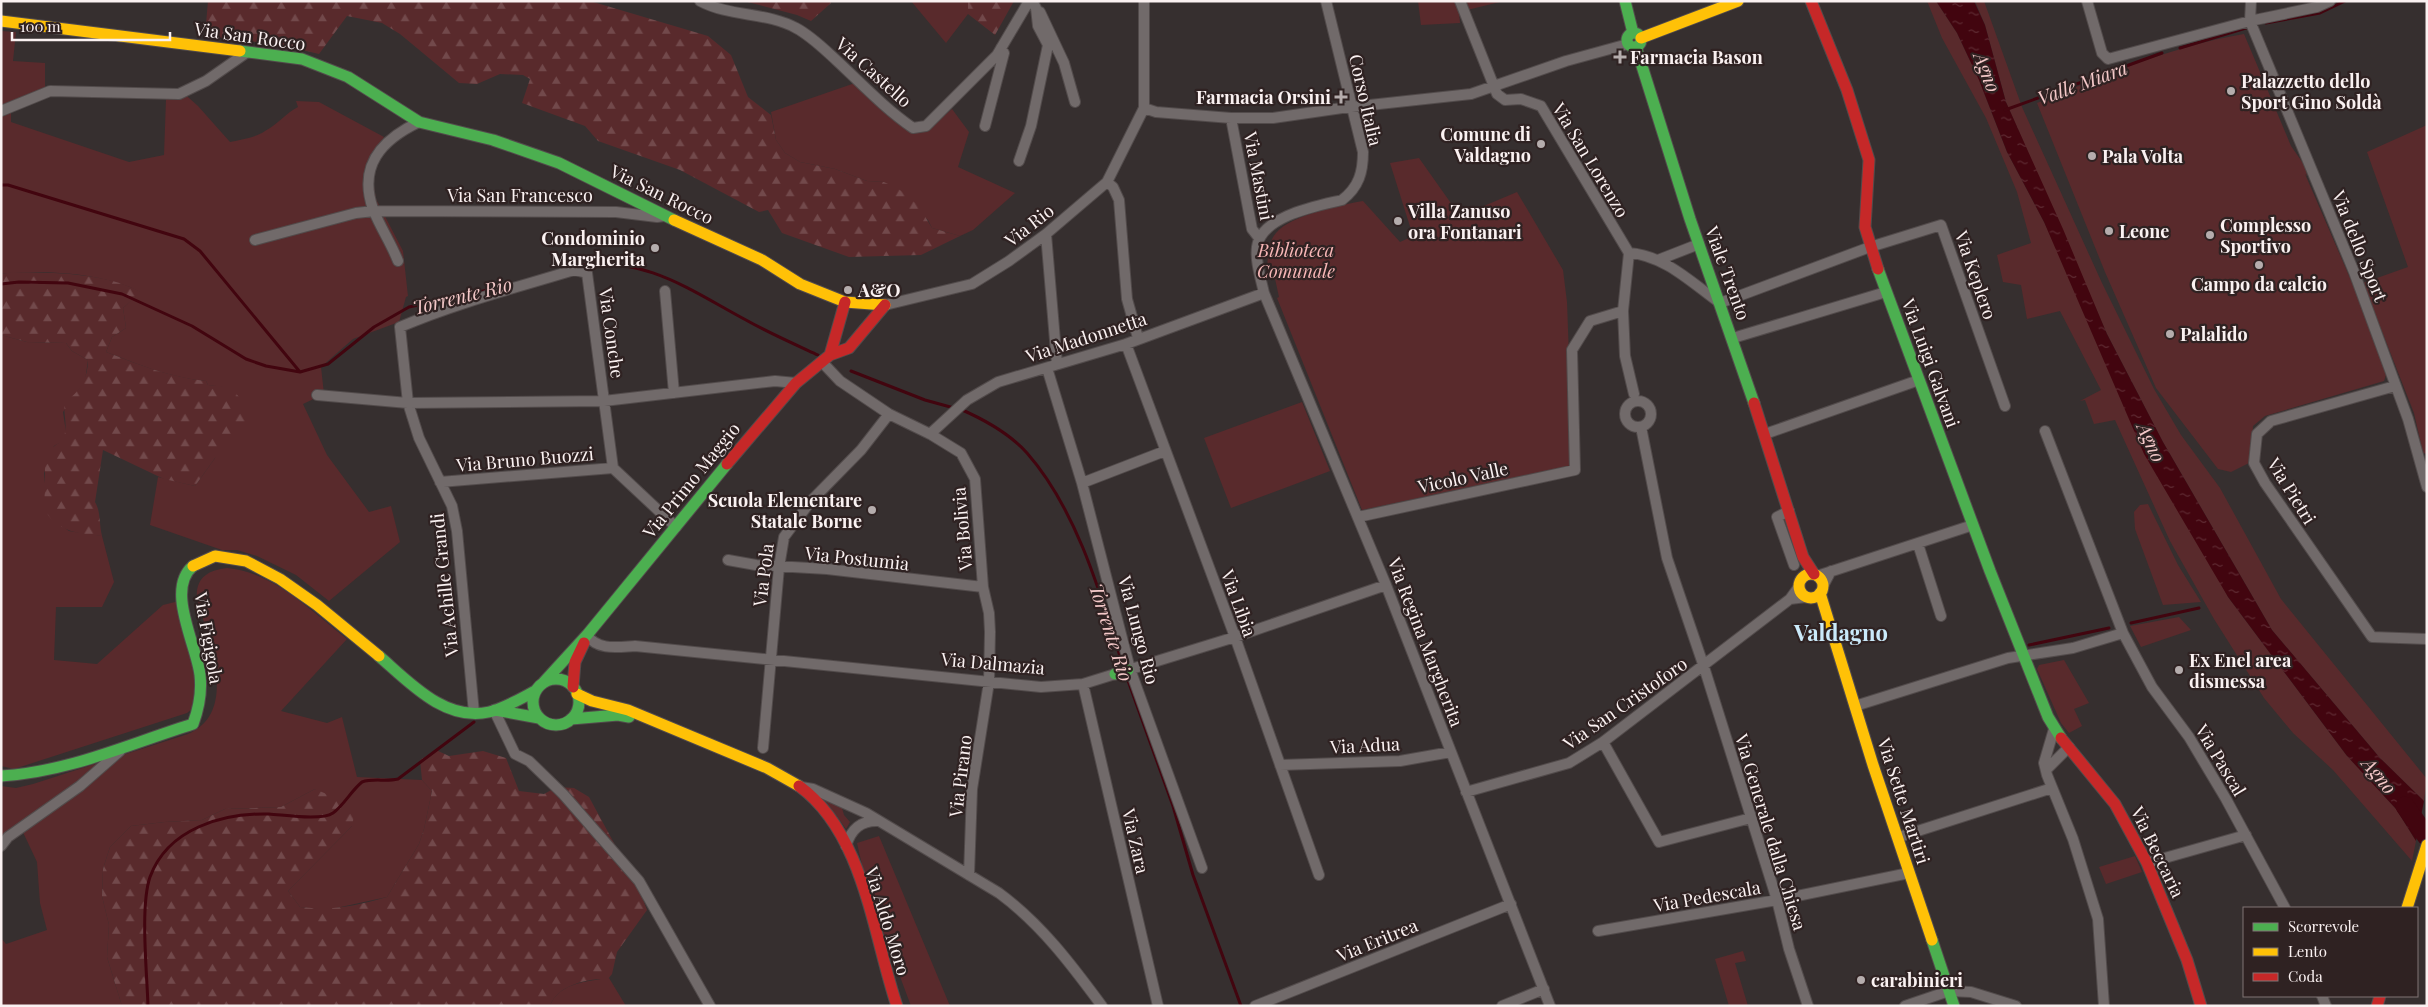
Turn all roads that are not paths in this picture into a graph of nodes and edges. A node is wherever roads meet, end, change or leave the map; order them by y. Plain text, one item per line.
1 (700, 1) edge
2 (1030, 1) edge
3 (1039, 1) edge
4 (1144, 1) edge
5 (1326, 1) edge
6 (1460, 1) edge
7 (1625, 1) edge
8 (1738, 1) edge
9 (1811, 1) edge
10 (2087, 1) edge
11 (2251, 1) edge
12 (2330, 1) edge
13 (1, 21) edge
14 (2250, 21) junction
15 (1634, 40) junction
16 (1001, 48) junction
17 (246, 53) junction
18 (1494, 84) junction
19 (1075, 102) dead end
20 (1353, 107) junction
21 (1144, 108) junction
22 (1, 111) edge
23 (1231, 118) junction
24 (419, 122) junction
25 (985, 126) dead end
26 (1019, 161) dead end
27 (1107, 182) junction
28 (374, 211) junction
29 (665, 216) junction
30 (1046, 234) junction
31 (1259, 238) junction
32 (255, 240) dead end
33 (1699, 244) junction
34 (1870, 247) junction
35 (1629, 253) junction
36 (1658, 260) junction
37 (398, 261) dead end
38 (665, 291) dead end
39 (1886, 292) junction
40 (1264, 294) junction
41 (845, 302) junction
42 (1720, 303) junction
43 (864, 304) junction
44 (885, 305) junction
45 (1623, 311) junction
46 (868, 327) junction
47 (1138, 338) junction
48 (1733, 338) junction
49 (1126, 344) junction
50 (826, 359) junction
51 (1052, 366) junction
52 (1919, 380) junction
53 (796, 383) junction
54 (2395, 386) junction
55 (674, 393) junction
56 (1634, 394) dead end
57 (317, 395) dead end
58 (604, 401) junction
59 (408, 403) junction
60 (2005, 406) dead end
61 (889, 414) junction
62 (1641, 427) dead end
63 (2046, 431) dead end
64 (930, 434) junction
65 (1765, 434) junction
66 (1165, 451) junction
67 (613, 468) junction
68 (440, 482) junction
69 (1082, 483) junction
70 (2427, 487) edge
71 (1789, 511) junction
72 (1358, 516) junction
73 (1973, 526) junction
74 (676, 527) junction
75 (1918, 544) junction
76 (1804, 557) joint
77 (728, 560) dead end
78 (1794, 565) dead end
79 (779, 567) junction
80 (1386, 585) junction
81 (983, 587) junction
82 (1811, 587) junction
83 (1941, 616) dead end
84 (2123, 633) junction
85 (587, 635) junction
86 (1235, 637) junction
87 (2427, 639) edge
88 (607, 647) junction
89 (2023, 657) junction
90 (576, 660) junction
91 (770, 660) junction
92 (1704, 667) junction
93 (1129, 669) junction
94 (1115, 674) joint
95 (988, 682) junction
96 (1083, 684) junction
97 (539, 686) junction
98 (575, 690) junction
99 (1855, 706) junction
100 (494, 710) junction
101 (474, 713) junction
102 (539, 718) junction
103 (572, 719) junction
104 (659, 724) junction
105 (2054, 729) junction
106 (1603, 742) junction
107 (2069, 747) junction
108 (763, 748) dead end
109 (120, 750) junction
110 (1451, 752) junction
111 (1280, 765) junction
112 (2046, 770) junction
113 (1, 776) edge
114 (801, 787) junction
115 (2052, 788) junction
116 (1466, 792) junction
117 (1751, 818) junction
118 (880, 821) junction
119 (2246, 834) junction
120 (1898, 837) junction
121 (2427, 845) edge
122 (1, 846) edge
123 (846, 846) junction
124 (2147, 863) junction
125 (1202, 868) dead end
126 (1909, 873) junction
127 (969, 875) junction
128 (1319, 875) dead end
129 (1777, 900) junction
130 (1511, 904) junction
131 (2284, 907) edge
132 (2407, 907) edge
133 (1598, 931) dead end
134 (1544, 989) junction
135 (1949, 991) junction
136 (710, 1006) edge
137 (897, 1006) edge
138 (1102, 1006) edge
139 (1158, 1006) edge
140 (1255, 1006) edge
141 (1502, 1006) edge
142 (1550, 1006) edge
143 (1808, 1006) edge
144 (1905, 1006) edge
145 (1954, 1006) edge
146 (2016, 1006) edge
147 (2104, 1006) edge
148 (2202, 1006) edge

1 - 16 street, Via Castello
2 - 16 street, Via Castello
2 - 26 street, Via Castello
3 - 19 street
4 - 21 street
5 - 20 street, Corso Italia
6 - 18 street
7 - 15 street, Viale Trento
8 - 15 street
9 - 34 street, Via Luigi Galvani
10 - 14 street
11 - 14 street
12 - 14 street
13 - 17 street, Via San Rocco
14 - 54 street, Via dello Sport
15 - 18 street
15 - 33 street, Viale Trento
16 - 25 street, Via Castello
17 - 22 street
17 - 24 street, Via San Rocco
18 - 20 street
18 - 35 street, Via San Lorenzo
20 - 23 street
20 - 31 street, Corso Italia
21 - 23 street
21 - 27 street, Via Rio
23 - 31 street, Via Mastini
24 - 28 street
24 - 29 street, Via San Rocco
27 - 30 street, Via Rio
27 - 47 street
28 - 29 street, Via San Francesco
28 - 32 street, Via San Francesco
28 - 37 street
29 - 41 street, Via San Rocco
30 - 44 street, Via Rio
30 - 51 street, Via Lungo Rio
31 - 40 street
33 - 36 street
33 - 42 street, Viale Trento
34 - 39 street, Via Luigi Galvani
34 - 42 street
34 - 60 street, Via Keplero
35 - 36 street
35 - 45 street
36 - 42 street
38 - 55 street
39 - 48 street
39 - 52 street, Via Luigi Galvani
40 - 47 street, Via Madonnetta
40 - 72 street, Via Regina Margherita
41 - 43 street, Via San Rocco
41 - 50 street
42 - 48 street, Viale Trento
43 - 44 street, Via San Rocco
43 - 46 street
44 - 46 street, Via Primo Maggio
45 - 56 street
45 - 72 street, Vicolo Valle
46 - 50 street, Via Primo Maggio
47 - 49 street, Via Madonnetta
48 - 65 street, Viale Trento
49 - 51 street, Via Madonnetta
49 - 66 street, Via Libia
50 - 53 street, Via Primo Maggio
50 - 61 street, Via Bolivia
51 - 64 street, Via Madonnetta
51 - 69 street, Via Lungo Rio
52 - 65 street
52 - 73 street, Via Luigi Galvani
53 - 55 street, Via Conche
53 - 74 street, Via Primo Maggio
54 - 70 street, Via dello Sport
54 - 87 street, Via Pietri
55 - 58 street, Via Conche
57 - 59 street, Via Conche
58 - 59 street, Via Conche
58 - 59 street, Via Conche
58 - 67 street, Via Bruno Buozzi
59 - 68 street, Via Achille Grandi
61 - 64 street, Via Bolivia
61 - 79 street, Via Pola
62 - 92 street, Via Generale dalla Chiesa
63 - 84 street, Via Pascal
64 - 81 street, Via Bolivia
65 - 71 street, Viale Trento
66 - 69 street
66 - 86 street, Via Libia
67 - 68 street, Via Bruno Buozzi
67 - 74 street, Via Bruno Buozzi
68 - 101 street, Via Achille Grandi
69 - 93 street, Via Lungo Rio
71 - 76 street, Viale Trento
71 - 78 street
72 - 80 street, Via Regina Margherita
73 - 75 street
73 - 89 street, Via Luigi Galvani
74 - 85 street, Via Primo Maggio
75 - 82 street
75 - 83 street
76 - 82 street, Via Sette Martiri
77 - 79 street, Via Postumia
79 - 81 street, Via Postumia
79 - 91 street, Via Pola
80 - 86 street, Via Dalmazia
80 - 110 street, Via Regina Margherita
81 - 95 street, Via Bolivia
82 - 92 street, Via San Cristoforo
82 - 99 street, Via Sette Martiri
84 - 89 street
84 - 119 street, Via Pascal
85 - 88 street
85 - 90 street, Via Primo Maggio
85 - 97 street, Via Primo Maggio
86 - 93 street, Via Dalmazia
86 - 111 street, Via Libia
88 - 90 street, Via Dalmazia
88 - 91 street, Via Dalmazia
89 - 99 street
89 - 105 street, Via Luigi Galvani
90 - 98 street, Via Primo Maggio
91 - 95 street, Via Dalmazia
91 - 108 street, Via Pola
92 - 106 street, Via San Cristoforo
92 - 117 street, Via Generale dalla Chiesa
93 - 94 street, Via Dalmazia
93 - 125 street, Via Lungo Rio
94 - 96 street, Via Dalmazia
95 - 96 street, Via Dalmazia
95 - 127 street, Via Pirano
96 - 139 street, Via Zara
97 - 98 street
97 - 100 street
97 - 102 street
98 - 103 street
98 - 104 street
99 - 120 street, Via Sette Martiri
100 - 101 street, Via Figigola
100 - 102 street
100 - 136 street
101 - 109 street, Via Figigola
102 - 103 street
103 - 104 street
104 - 114 street, Via Aldo Moro
105 - 107 street, Via Beccaria
105 - 112 street
106 - 116 street, Via San Cristoforo
106 - 117 street
107 - 112 street
107 - 124 street, Via Beccaria
109 - 113 street, Via Figigola
109 - 122 street
110 - 111 street, Via Adua
110 - 116 street, Via Regina Margherita
111 - 128 street, Via Libia
112 - 115 street
114 - 118 street
114 - 123 street, Via Aldo Moro
115 - 120 street
115 - 147 street
116 - 130 street, Via Regina Margherita
117 - 129 street, Via Generale dalla Chiesa
118 - 123 street
118 - 127 street
119 - 124 street
119 - 131 street, Via Pascal
120 - 126 street, Via Sette Martiri
121 - 132 street
123 - 137 street, Via Aldo Moro
124 - 148 street, Via Beccaria
126 - 129 street, Via Pedescala
126 - 135 street, Via Sette Martiri
127 - 138 street
129 - 133 street, Via Pedescala
129 - 143 street, Via Generale dalla Chiesa
130 - 134 street, Via Regina Margherita
130 - 140 street, Via Eritrea
134 - 141 street
134 - 142 street, Via Regina Margherita
135 - 144 street
135 - 145 street, Via Sette Martiri
135 - 146 street

